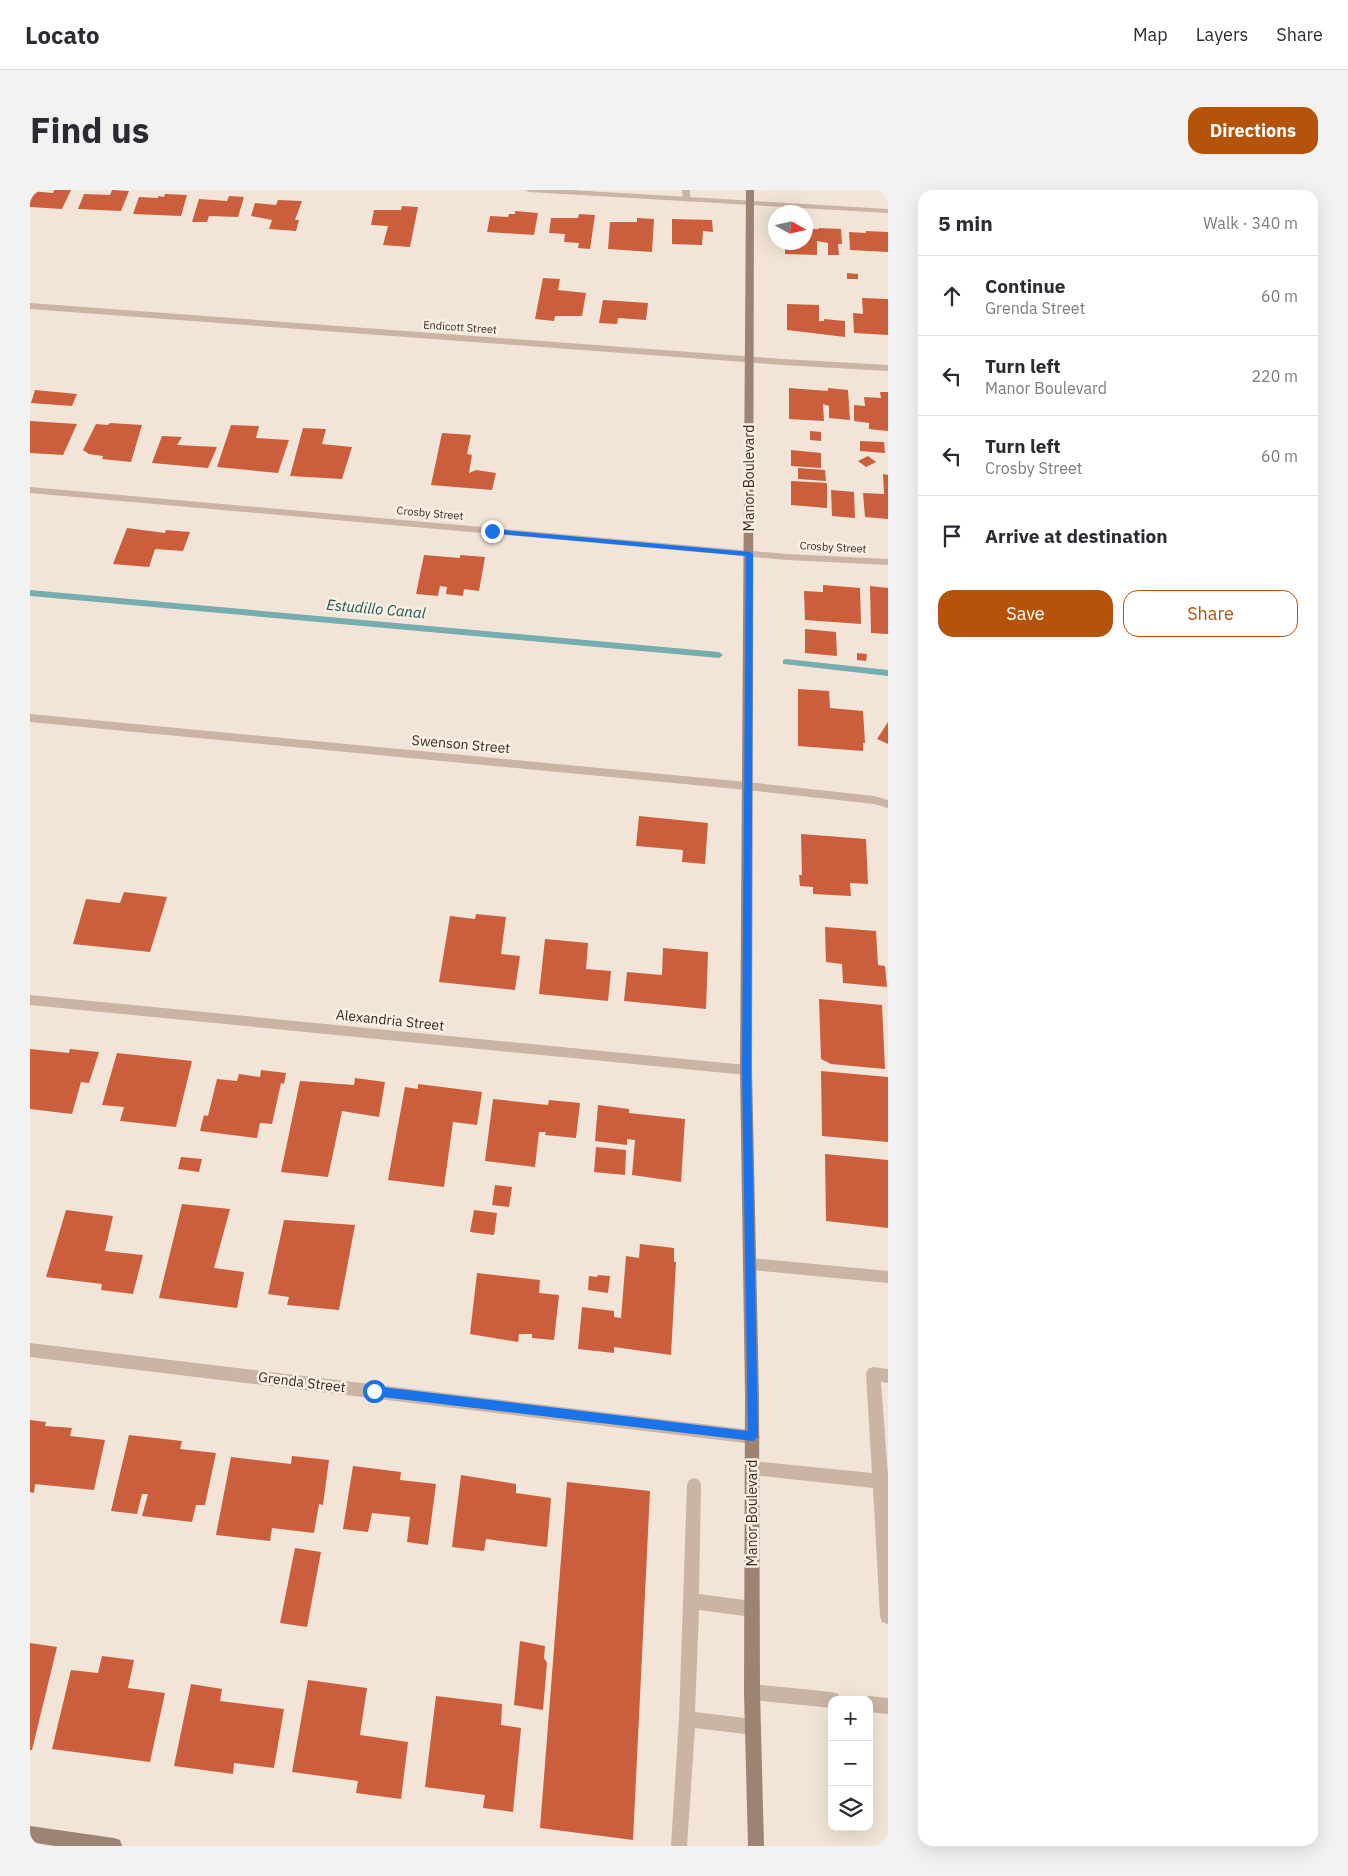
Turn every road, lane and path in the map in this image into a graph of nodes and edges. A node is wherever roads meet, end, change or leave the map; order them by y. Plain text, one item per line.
1 (529, 190) edge
2 (686, 190) edge
3 (750, 190) edge
4 (592, 192) edge
5 (687, 200) junction
6 (750, 204) junction
7 (888, 211) edge
8 (30, 306) edge
9 (748, 359) junction
10 (888, 368) edge
11 (30, 490) edge
12 (750, 554) junction
13 (888, 562) edge
14 (30, 718) edge
15 (747, 786) junction
16 (888, 804) edge
17 (30, 1000) edge
18 (746, 1070) junction
19 (751, 1264) junction
20 (888, 1277) edge
21 (30, 1350) edge
22 (888, 1376) edge
23 (753, 1437) junction
24 (752, 1468) junction
25 (884, 1482) edge
26 (694, 1484) dead end
27 (691, 1601) junction
28 (752, 1609) junction
29 (888, 1616) edge
30 (752, 1692) junction
31 (828, 1700) edge
32 (873, 1704) edge
33 (888, 1706) edge
34 (687, 1719) junction
35 (754, 1727) junction
36 (30, 1834) edge
37 (114, 1846) edge
38 (679, 1846) edge
39 (756, 1846) edge

1 - 4 street
2 - 5 street
3 - 6 street, Manor Boulevard
4 - 5 street
5 - 6 street
6 - 7 street
6 - 9 street, Manor Boulevard
8 - 9 street, Endicott Street
9 - 10 street, Endicott Street
9 - 12 street, Manor Boulevard
11 - 12 street, Crosby Street
12 - 13 street, Crosby Street
12 - 15 street, Manor Boulevard
14 - 15 street, Swenson Street
15 - 16 street, Swenson Street
15 - 18 street, Manor Boulevard
17 - 18 street, Alexandria Street
18 - 19 street, Manor Boulevard
19 - 20 street
19 - 23 street, Manor Boulevard
21 - 23 street, Grenda Street
22 - 25 street
23 - 24 street, Manor Boulevard
24 - 25 street
24 - 28 street, Manor Boulevard
25 - 29 street
26 - 27 street
27 - 28 street
27 - 34 street
28 - 30 street, Manor Boulevard
30 - 31 street
30 - 35 street, Manor Boulevard
32 - 33 street
34 - 35 street
34 - 38 street
35 - 39 street, Manor Boulevard
36 - 37 street

